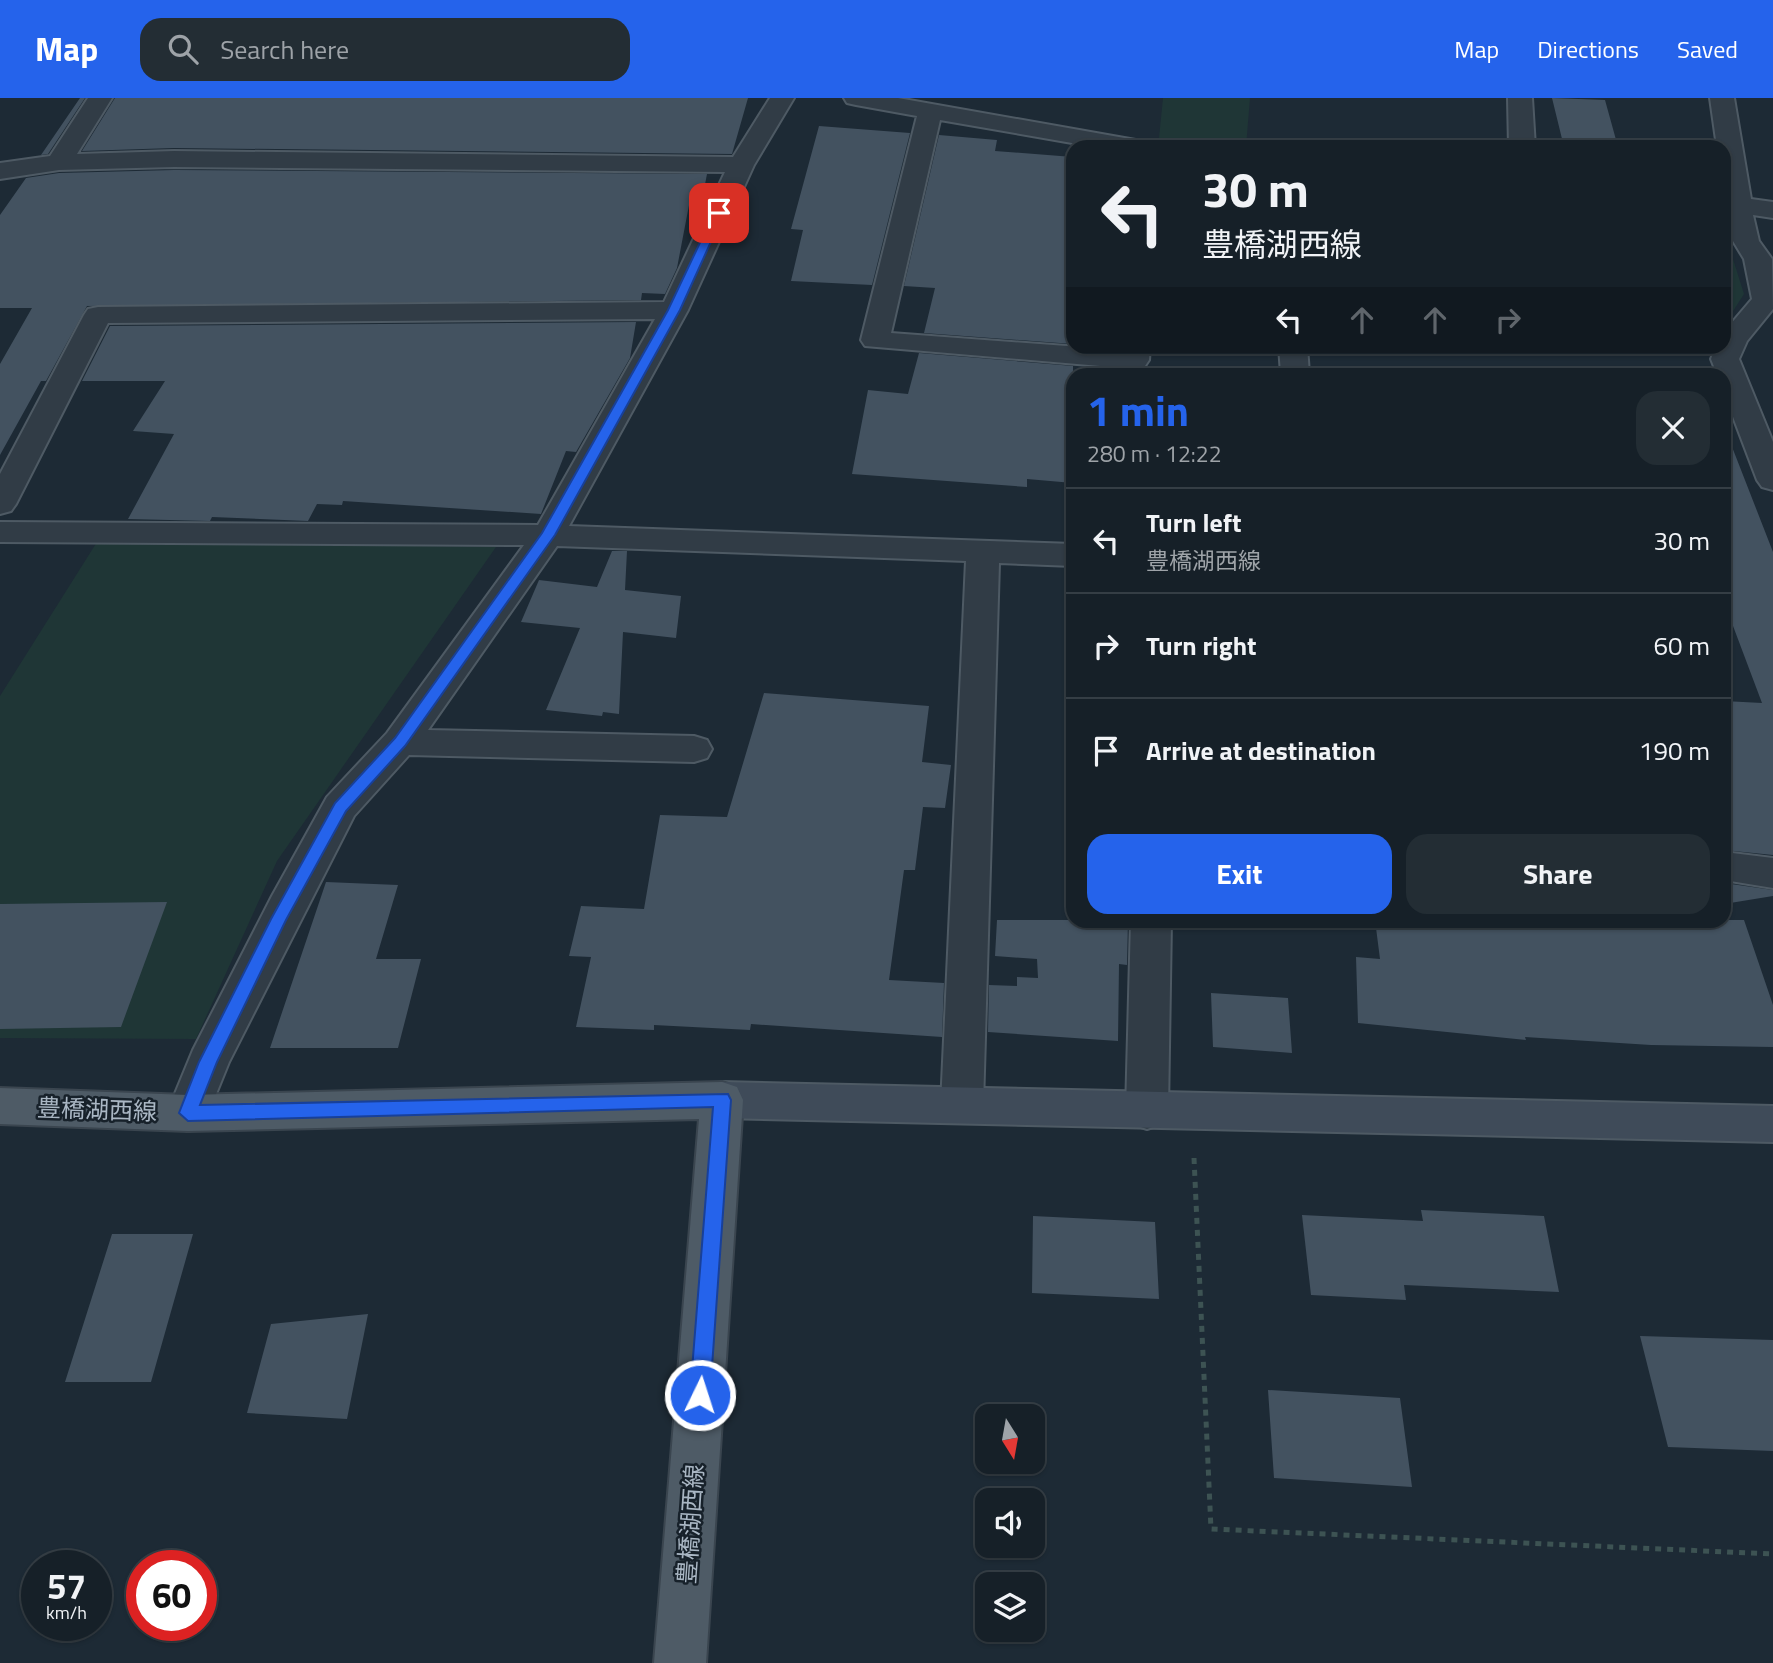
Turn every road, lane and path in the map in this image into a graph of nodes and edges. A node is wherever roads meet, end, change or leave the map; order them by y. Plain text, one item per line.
1 (100, 98) edge
2 (782, 98) edge
3 (856, 98) edge
4 (1520, 98) edge
5 (1722, 98) edge
6 (930, 112) junction
7 (1096, 140) edge
8 (1522, 140) edge
9 (1726, 140) edge
10 (60, 162) junction
11 (741, 165) junction
12 (0, 171) edge
13 (1731, 205) edge
14 (1773, 210) edge
15 (674, 310) junction
16 (1731, 344) edge
17 (1135, 354) edge
18 (1731, 374) edge
19 (1773, 480) edge
20 (0, 504) edge
21 (0, 532) edge
22 (548, 535) junction
23 (984, 553) junction
24 (1066, 555) edge
25 (400, 742) junction
26 (694, 749) dead end
27 (1731, 867) edge
28 (1773, 873) edge
29 (1151, 928) edge
30 (722, 1100) junction
31 (962, 1105) junction
32 (0, 1106) edge
33 (1147, 1111) junction
34 (1192, 1111) junction
35 (188, 1113) junction
36 (1773, 1124) edge
37 (1773, 1554) edge
38 (680, 1663) edge

1 - 10 street
2 - 11 street
3 - 6 street
4 - 8 street
5 - 9 street
6 - 7 street
6 - 17 street
10 - 11 street
10 - 12 street
11 - 15 street
13 - 14 street
13 - 16 street
15 - 20 street
15 - 22 street
18 - 19 street
21 - 22 street
22 - 23 street
22 - 25 street
23 - 24 street
23 - 31 street
25 - 26 street
25 - 35 street
27 - 28 street
29 - 33 street
30 - 31 street
30 - 35 main road, 豊橋湖西線
30 - 38 main road, 豊橋湖西線
31 - 33 street
32 - 35 main road, 豊橋湖西線
33 - 34 street
34 - 36 street
34 - 37 path

